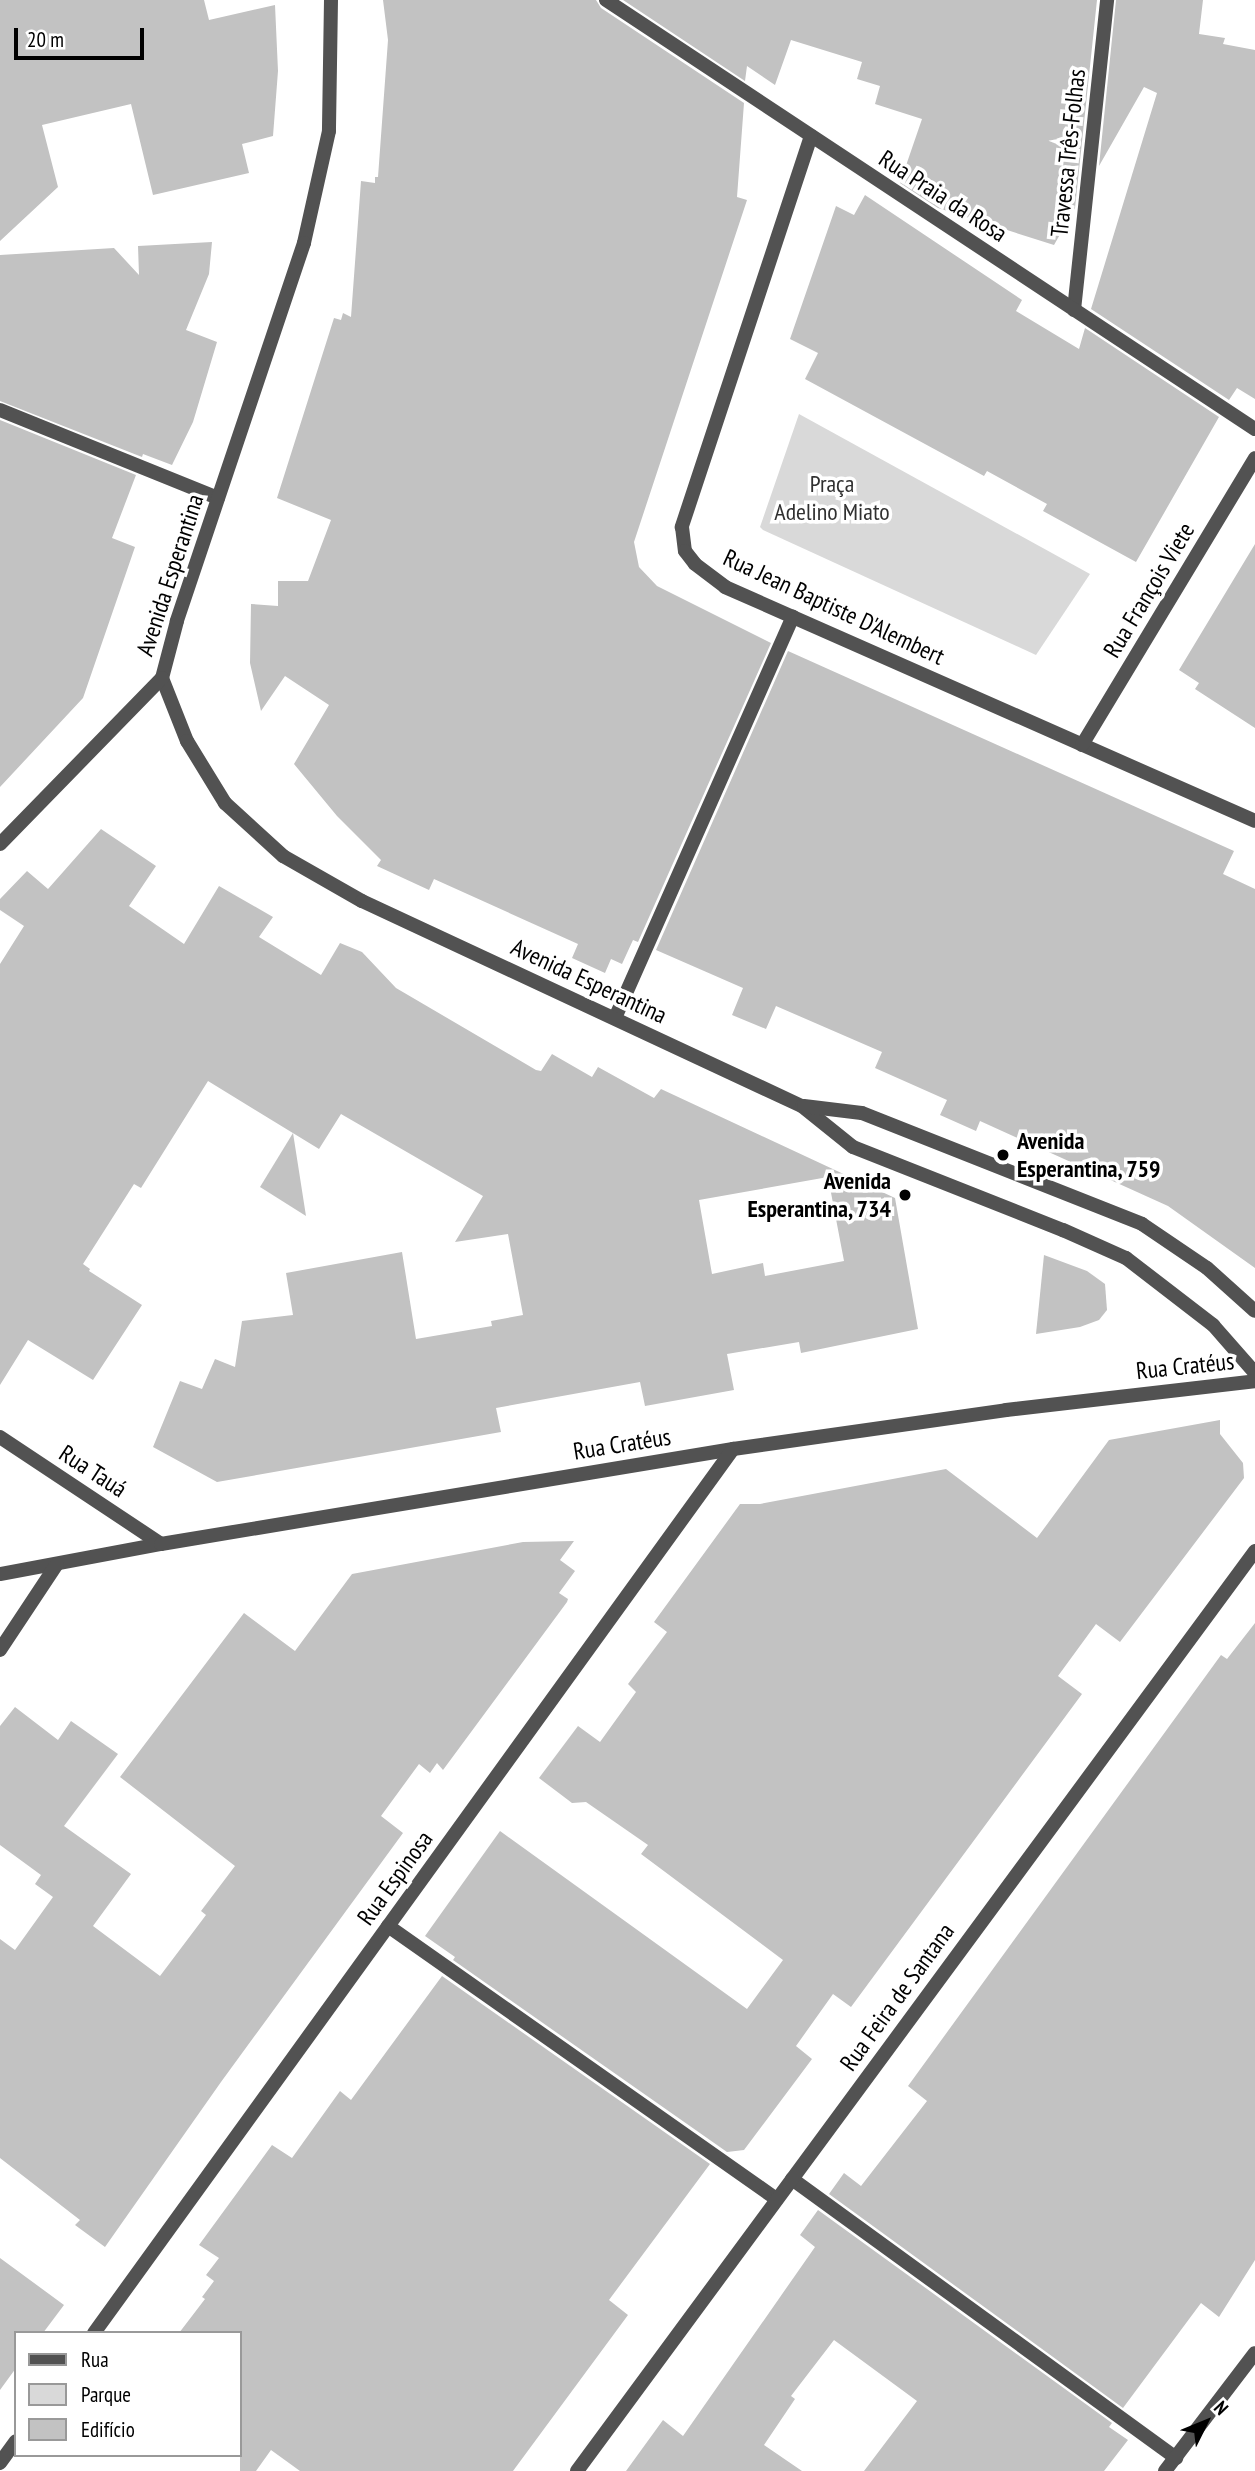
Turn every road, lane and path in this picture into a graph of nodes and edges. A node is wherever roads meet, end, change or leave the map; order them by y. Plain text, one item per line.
1 (331, 0) edge
2 (606, 0) edge
3 (1107, 0) edge
4 (811, 136) junction
5 (1074, 310) junction
6 (0, 410) edge
7 (1255, 429) edge
8 (1255, 458) edge
9 (218, 498) junction
10 (793, 617) junction
11 (162, 678) junction
12 (1082, 745) junction
13 (1255, 821) edge
14 (0, 844) edge
15 (615, 1018) junction
16 (802, 1106) junction
17 (1255, 1311) edge
18 (1255, 1373) edge
19 (1255, 1381) edge
20 (0, 1437) edge
21 (733, 1449) junction
22 (161, 1544) junction
23 (1255, 1551) edge
24 (57, 1564) junction
25 (0, 1574) edge
26 (0, 1650) edge
27 (388, 1926) junction
28 (792, 2179) junction
29 (777, 2199) junction
30 (95, 2331) edge
31 (1255, 2353) edge
32 (14, 2444) edge
33 (1176, 2458) junction
34 (0, 2463) edge
35 (577, 2471) edge
36 (1166, 2471) edge

1 - 9 street, Avenida Esperantina
2 - 4 street, Rua Praia da Rosa
3 - 5 street, Travessa Três-Folhas
4 - 5 street, Rua Praia da Rosa
4 - 10 street, Rua Jean Baptiste D'Alembert
5 - 7 street, Rua Praia da Rosa
6 - 9 street
8 - 12 street, Rua François Viete
9 - 11 street, Avenida Esperantina
10 - 12 street, Rua Jean Baptiste D'Alembert
10 - 15 street
11 - 14 street
11 - 15 street, Avenida Esperantina
12 - 13 street, Rua Jean Baptiste D'Alembert
15 - 16 street, Avenida Esperantina
16 - 17 street, Avenida Esperantina
16 - 18 street, Avenida Esperantina
19 - 21 street, Rua Cratéus
20 - 22 street, Rua Tauá
21 - 22 street, Rua Cratéus
21 - 27 street, Rua Espinosa
22 - 24 street, Rua Cratéus
23 - 28 street, Rua Feira de Santana
24 - 25 street, Rua Cratéus
24 - 26 street
27 - 29 street
27 - 30 street, Rua Espinosa
28 - 29 street, Rua Feira de Santana
28 - 33 street
29 - 35 street, Rua Feira de Santana
31 - 33 street
32 - 34 street
33 - 36 street

